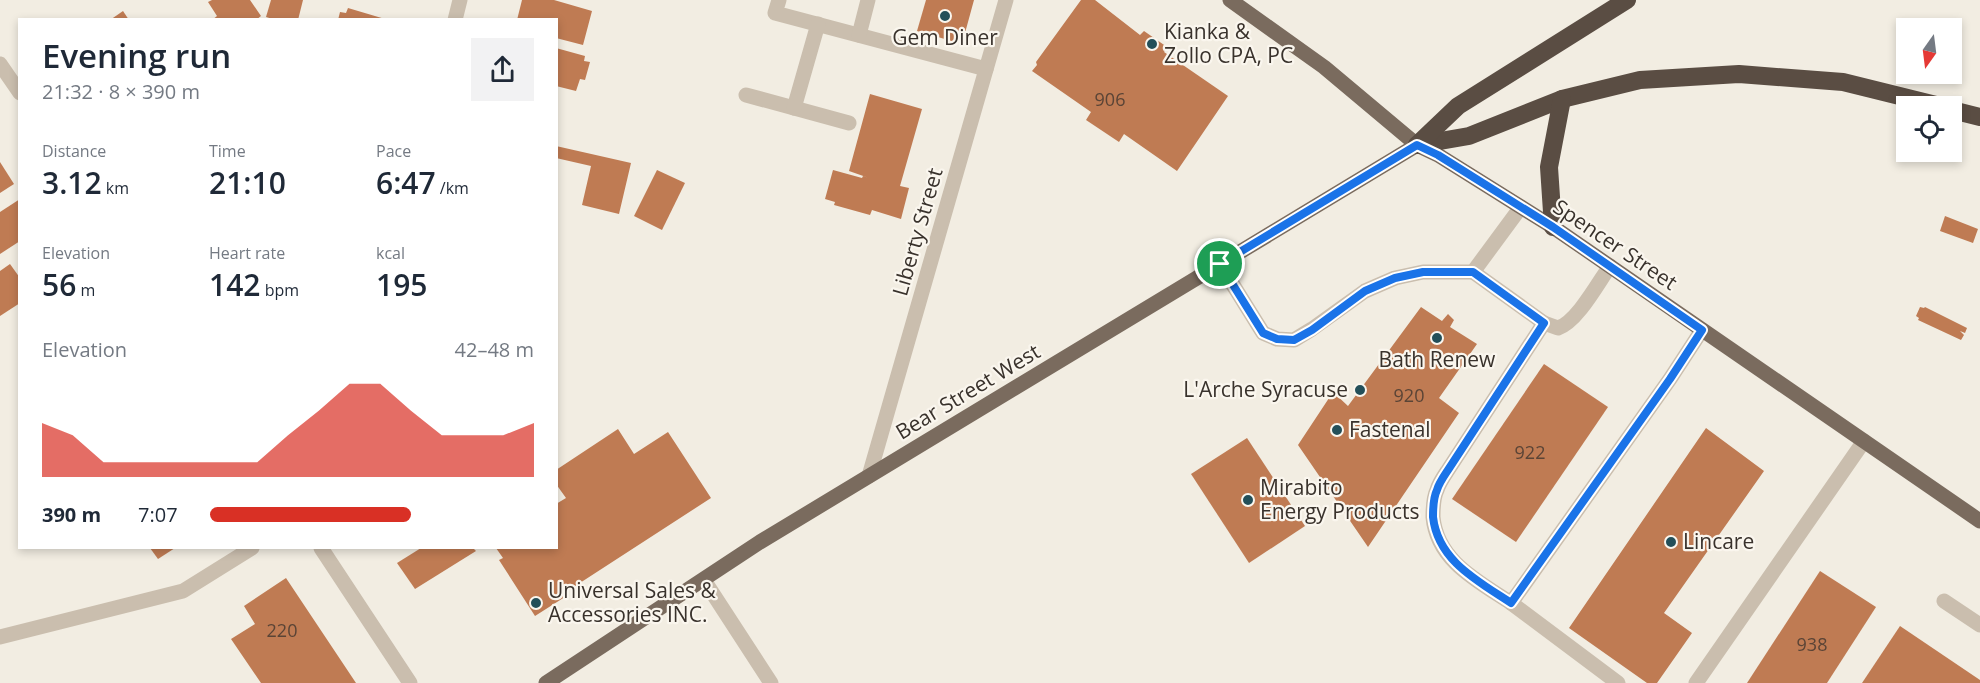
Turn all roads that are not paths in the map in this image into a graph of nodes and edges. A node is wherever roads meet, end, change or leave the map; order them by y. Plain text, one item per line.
1 (460, 0) edge
2 (779, 0) edge
3 (868, 0) edge
4 (1006, 0) edge
5 (1230, 0) edge
6 (1627, 0) edge
7 (456, 18) edge
8 (818, 24) junction
9 (859, 35) junction
10 (0, 64) edge
11 (987, 69) junction
12 (18, 90) edge
13 (746, 95) dead end
14 (1900, 96) edge
15 (1562, 99) junction
16 (794, 108) junction
17 (1962, 112) edge
18 (1980, 117) edge
19 (849, 123) dead end
20 (1417, 145) junction
21 (1521, 207) junction
22 (1553, 227) junction
23 (1220, 264) junction
24 (1610, 266) junction
25 (1473, 272) junction
26 (1544, 323) junction
27 (1702, 330) junction
28 (1864, 441) junction
29 (869, 476) junction
30 (1980, 521) edge
31 (250, 549) edge
32 (322, 549) edge
33 (704, 580) junction
34 (1944, 601) dead end
35 (1511, 603) junction
36 (1980, 625) edge
37 (0, 637) edge
38 (410, 683) edge
39 (546, 683) edge
40 (771, 683) edge
41 (1618, 683) edge
42 (1696, 683) edge

1 - 7 street
2 - 8 street
3 - 9 street
4 - 11 street, Liberty Street
5 - 20 main road, Spencer Street
6 - 20 highway
8 - 9 street
8 - 16 street
9 - 11 street
10 - 12 street
11 - 29 street, Liberty Street
13 - 16 street
14 - 15 highway
15 - 20 highway
15 - 22 highway
16 - 19 street
17 - 18 highway
20 - 21 main road, Spencer Street
20 - 23 main road, Bear Street West
21 - 22 main road, Spencer Street
21 - 25 street
22 - 24 main road, Spencer Street
23 - 25 street
23 - 29 main road, Bear Street West
24 - 26 street
24 - 27 main road, Spencer Street
25 - 26 street
26 - 35 street
27 - 28 main road, Spencer Street
27 - 35 street
28 - 30 main road, Spencer Street
28 - 42 street
29 - 33 main road, Bear Street West
31 - 37 street
32 - 38 street
33 - 39 main road, Bear Street West
33 - 40 street
34 - 36 street
35 - 41 street

